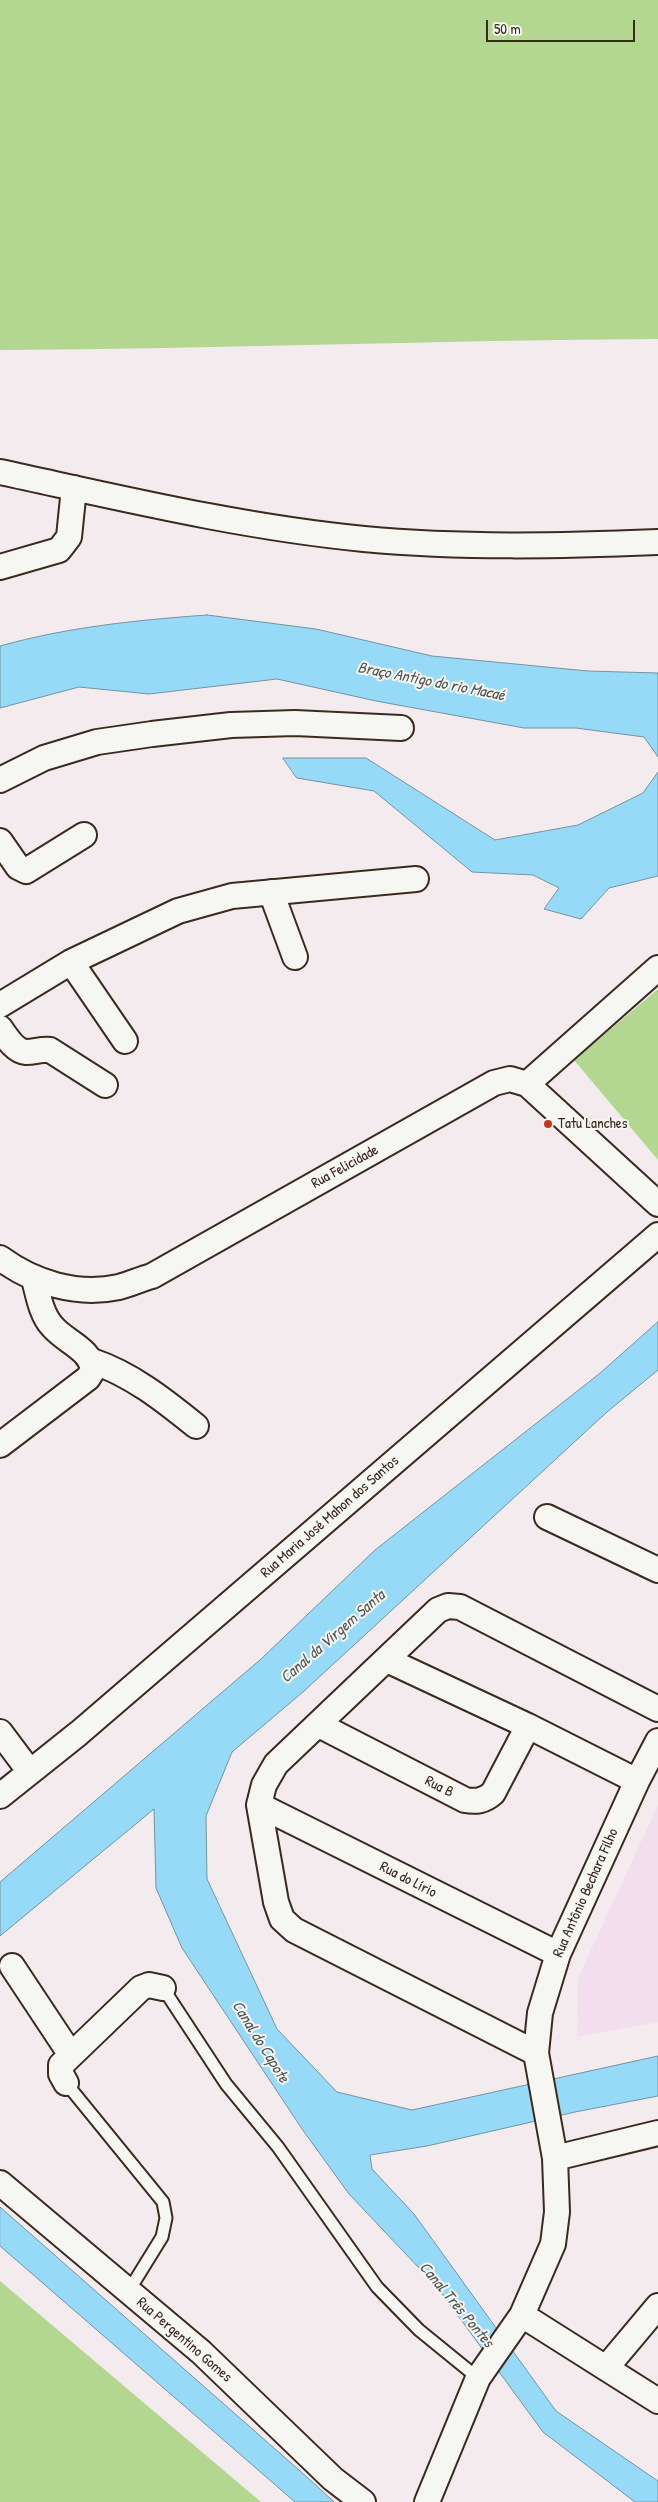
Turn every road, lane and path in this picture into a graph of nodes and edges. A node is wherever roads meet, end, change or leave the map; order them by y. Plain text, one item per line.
1 (0, 472) edge
2 (74, 488) junction
3 (658, 542) edge
4 (0, 567) edge
5 (401, 728) dead end
6 (0, 780) edge
7 (84, 835) dead end
8 (0, 841) edge
9 (416, 879) dead end
10 (271, 892) junction
11 (295, 957) dead end
12 (71, 962) junction
13 (658, 968) edge
14 (0, 1004) edge
15 (0, 1028) edge
16 (125, 1041) dead end
17 (105, 1084) dead end
18 (527, 1084) junction
19 (658, 1204) edge
20 (658, 1235) edge
21 (0, 1258) edge
22 (34, 1279) junction
23 (92, 1361) junction
24 (196, 1426) dead end
25 (0, 1445) edge
26 (547, 1517) dead end
27 (658, 1570) edge
28 (387, 1660) junction
29 (658, 1709) edge
30 (319, 1725) junction
31 (528, 1726) junction
32 (0, 1732) edge
33 (658, 1741) edge
34 (30, 1772) junction
35 (637, 1781) junction
36 (0, 1796) edge
37 (259, 1805) junction
38 (558, 1954) junction
39 (12, 1966) dead end
40 (164, 1988) joint
41 (536, 2053) junction
42 (71, 2054) junction
43 (66, 2083) joint
44 (658, 2133) edge
45 (553, 2149) junction
46 (0, 2183) edge
47 (128, 2292) junction
48 (658, 2306) edge
49 (522, 2315) junction
50 (606, 2368) junction
51 (480, 2375) junction
52 (658, 2401) edge
53 (363, 2502) edge
54 (427, 2502) edge

1 - 2 street
2 - 3 street
2 - 4 street
5 - 6 street
7 - 8 street
9 - 10 street
10 - 11 street
10 - 12 street
12 - 14 street
12 - 16 street
13 - 18 street
15 - 17 street
18 - 19 street
18 - 22 street, Rua Felicidade
20 - 34 street, Rua Maria José Mahon dos Santos
21 - 22 street, Rua Felicidade
22 - 23 street
23 - 24 street
23 - 25 street
26 - 27 street
28 - 29 street
28 - 30 street
28 - 31 street
30 - 31 street, Rua B
30 - 37 street
31 - 35 street
32 - 34 street
33 - 35 street, Rua Antônio Bechara Filho
34 - 36 street, Rua Maria José Mahon dos Santos
35 - 38 street, Rua Antônio Bechara Filho
37 - 38 street, Rua do Lírio
37 - 41 street
38 - 41 street, Rua Antônio Bechara Filho
39 - 42 street
40 - 42 street
40 - 51 lane
41 - 45 street, Rua Antônio Bechara Filho
42 - 43 street
43 - 47 lane
44 - 45 street
45 - 49 street, Rua Antônio Bechara Filho
46 - 47 street, Rua Pergentino Gomes
47 - 53 street, Rua Pergentino Gomes
48 - 50 street
49 - 50 street
49 - 51 street, Rua Antônio Bechara Filho
50 - 52 street
51 - 54 street, Rua Antônio Bechara Filho

